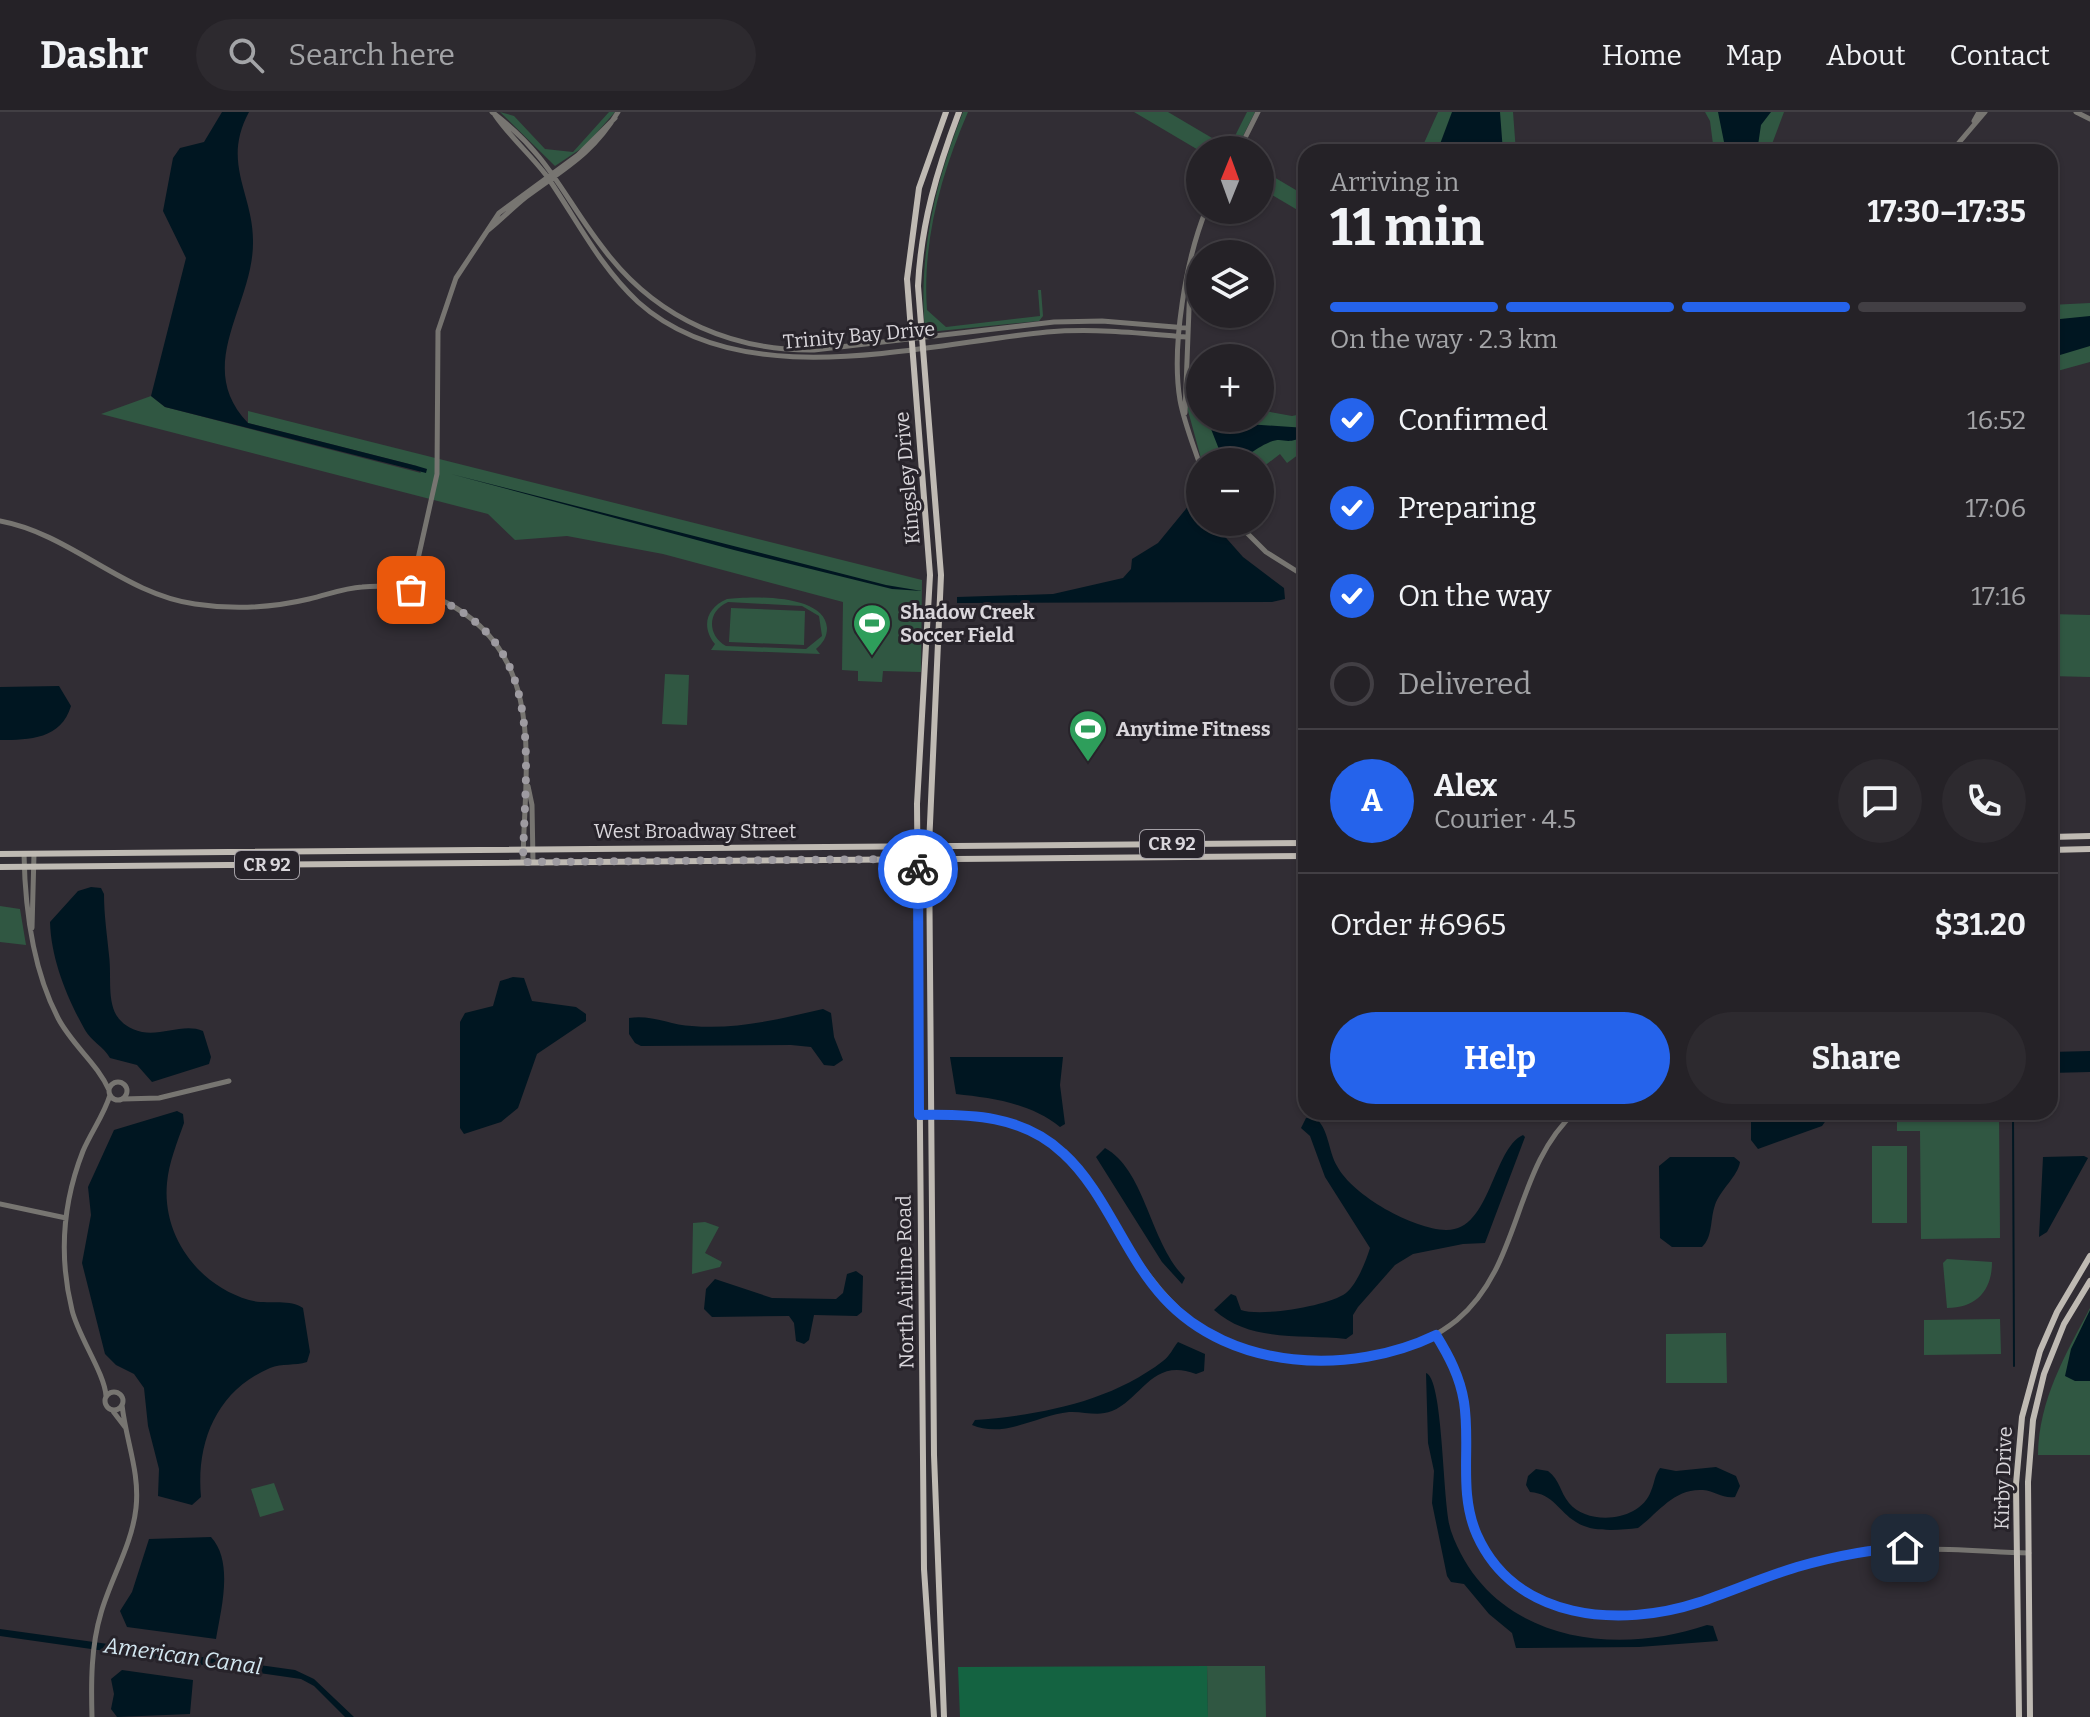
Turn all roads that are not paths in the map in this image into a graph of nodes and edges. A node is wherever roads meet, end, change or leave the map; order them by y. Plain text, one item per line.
1 (946, 112) edge
2 (959, 112) edge
3 (1258, 112) edge
4 (1982, 112) edge
5 (2076, 112) edge
6 (494, 114) edge
7 (617, 115) edge
8 (2090, 119) edge
9 (1246, 136) edge
10 (1957, 144) edge
11 (556, 174) junction
12 (548, 179) junction
13 (1200, 224) edge
14 (1184, 328) junction
15 (920, 337) junction
16 (1183, 337) junction
17 (909, 339) junction
18 (921, 347) junction
19 (910, 348) junction
20 (1195, 448) edge
21 (938, 502) junction
22 (926, 503) junction
23 (0, 521) edge
24 (1250, 536) edge
25 (1298, 572) edge
26 (930, 575) junction
27 (941, 575) junction
28 (411, 590) junction
29 (927, 681) junction
30 (937, 682) junction
31 (527, 785) junction
32 (2090, 836) edge
33 (2058, 837) edge
34 (1298, 843) edge
35 (918, 846) junction
36 (929, 846) junction
37 (868, 847) junction
38 (524, 848) junction
39 (533, 848) junction
40 (2090, 849) edge
41 (2058, 850) edge
42 (0, 854) edge
43 (24, 854) junction
44 (34, 854) junction
45 (1298, 856) edge
46 (833, 859) junction
47 (918, 859) junction
48 (929, 859) junction
49 (523, 862) junction
50 (533, 862) junction
51 (0, 867) edge
52 (25, 867) junction
53 (34, 867) junction
54 (32, 933) junction
55 (931, 1010) junction
56 (919, 1011) junction
57 (100, 1074) junction
58 (229, 1081) dead end
59 (116, 1082) junction
60 (128, 1089) junction
61 (110, 1092) junction
62 (145, 1098) junction
63 (121, 1100) junction
64 (102, 1114) junction
65 (919, 1115) junction
66 (933, 1115) junction
67 (1569, 1120) edge
68 (0, 1204) edge
69 (66, 1218) junction
70 (2090, 1256) edge
71 (2090, 1281) edge
72 (1436, 1335) junction
73 (100, 1377) junction
74 (2028, 1390) junction
75 (117, 1392) junction
76 (2039, 1393) junction
77 (106, 1396) junction
78 (122, 1405) junction
79 (112, 1410) junction
80 (128, 1431) junction
81 (2017, 1553) junction
82 (2029, 1553) junction
83 (940, 1634) junction
84 (928, 1635) junction
85 (92, 1717) edge
86 (934, 1717) edge
87 (944, 1717) edge
88 (2019, 1717) edge
89 (2030, 1717) edge

1 - 17 main road, Kingsley Drive
2 - 15 main road, Kingsley Drive
3 - 9 street
4 - 10 street
5 - 8 street
6 - 11 street, Trinity Bay Drive
6 - 12 street, Trinity Bay Drive
7 - 11 street
11 - 12 street
11 - 17 street, Trinity Bay Drive
12 - 19 street, Trinity Bay Drive
12 - 28 street
13 - 14 street
14 - 15 street, Trinity Bay Drive
14 - 16 street
15 - 17 street, Trinity Bay Drive
15 - 18 main road, Kingsley Drive
16 - 18 street, Trinity Bay Drive
16 - 20 street
17 - 19 main road, Kingsley Drive
18 - 19 street, Trinity Bay Drive
18 - 21 main road, Kingsley Drive
19 - 22 main road, Kingsley Drive
21 - 22 main road
21 - 27 main road, Kingsley Drive
22 - 26 main road, Kingsley Drive
23 - 28 street
24 - 25 street
26 - 27 main road
26 - 29 main road, Kingsley Drive
27 - 30 main road, Kingsley Drive
28 - 31 street
29 - 30 main road
29 - 35 main road, Kingsley Drive
30 - 36 main road, Kingsley Drive
31 - 38 street
31 - 39 street
32 - 33 main road
34 - 36 main road, West Broadway Street / CR 92
35 - 36 main road, West Broadway Street / CR 92
35 - 37 main road, West Broadway Street / CR 92
35 - 47 main road, North Airline Road
36 - 48 main road, North Airline Road
37 - 39 main road, West Broadway Street / CR 92
37 - 46 main road
38 - 39 main road, West Broadway Street / CR 92
38 - 44 main road, West Broadway Street / CR 92
38 - 49 street
39 - 50 street
40 - 41 main road
42 - 43 main road, CR 92
43 - 44 main road, CR 92
43 - 52 street
44 - 53 street
45 - 48 main road, West Broadway Street / CR 92
46 - 47 main road, West Broadway Street / CR 92
46 - 50 main road, West Broadway Street / CR 92
47 - 48 main road, West Broadway Street / CR 92
47 - 56 main road, North Airline Road
48 - 55 main road, North Airline Road
49 - 50 main road, West Broadway Street / CR 92
49 - 53 main road, West Broadway Street / CR 92
51 - 52 main road, West Broadway Street / CR 92
52 - 53 main road, West Broadway Street / CR 92
52 - 54 street
53 - 54 street
54 - 57 street
55 - 56 main road
55 - 66 main road, North Airline Road
56 - 65 main road, North Airline Road
57 - 59 street
57 - 61 street
58 - 62 street
59 - 60 street
59 - 61 street
60 - 62 street
60 - 63 street
61 - 63 street
61 - 64 street
62 - 63 street
63 - 64 street
64 - 69 street
65 - 66 street
65 - 84 main road, North Airline Road
66 - 72 street
66 - 83 main road, North Airline Road
67 - 72 street
68 - 69 street
69 - 73 street
70 - 74 main road, Kirby Drive
71 - 76 main road, Kirby Drive
72 - 81 street
73 - 75 street
73 - 77 street
74 - 76 main road
74 - 81 main road, Kirby Drive
75 - 77 street
75 - 78 street
76 - 82 main road, Kirby Drive
77 - 79 street
78 - 79 street
78 - 80 street
79 - 80 street
80 - 85 street
81 - 82 street
81 - 88 main road, Kirby Drive
82 - 89 main road, Kirby Drive
83 - 84 main road
83 - 87 main road, North Airline Road
84 - 86 main road, North Airline Road

